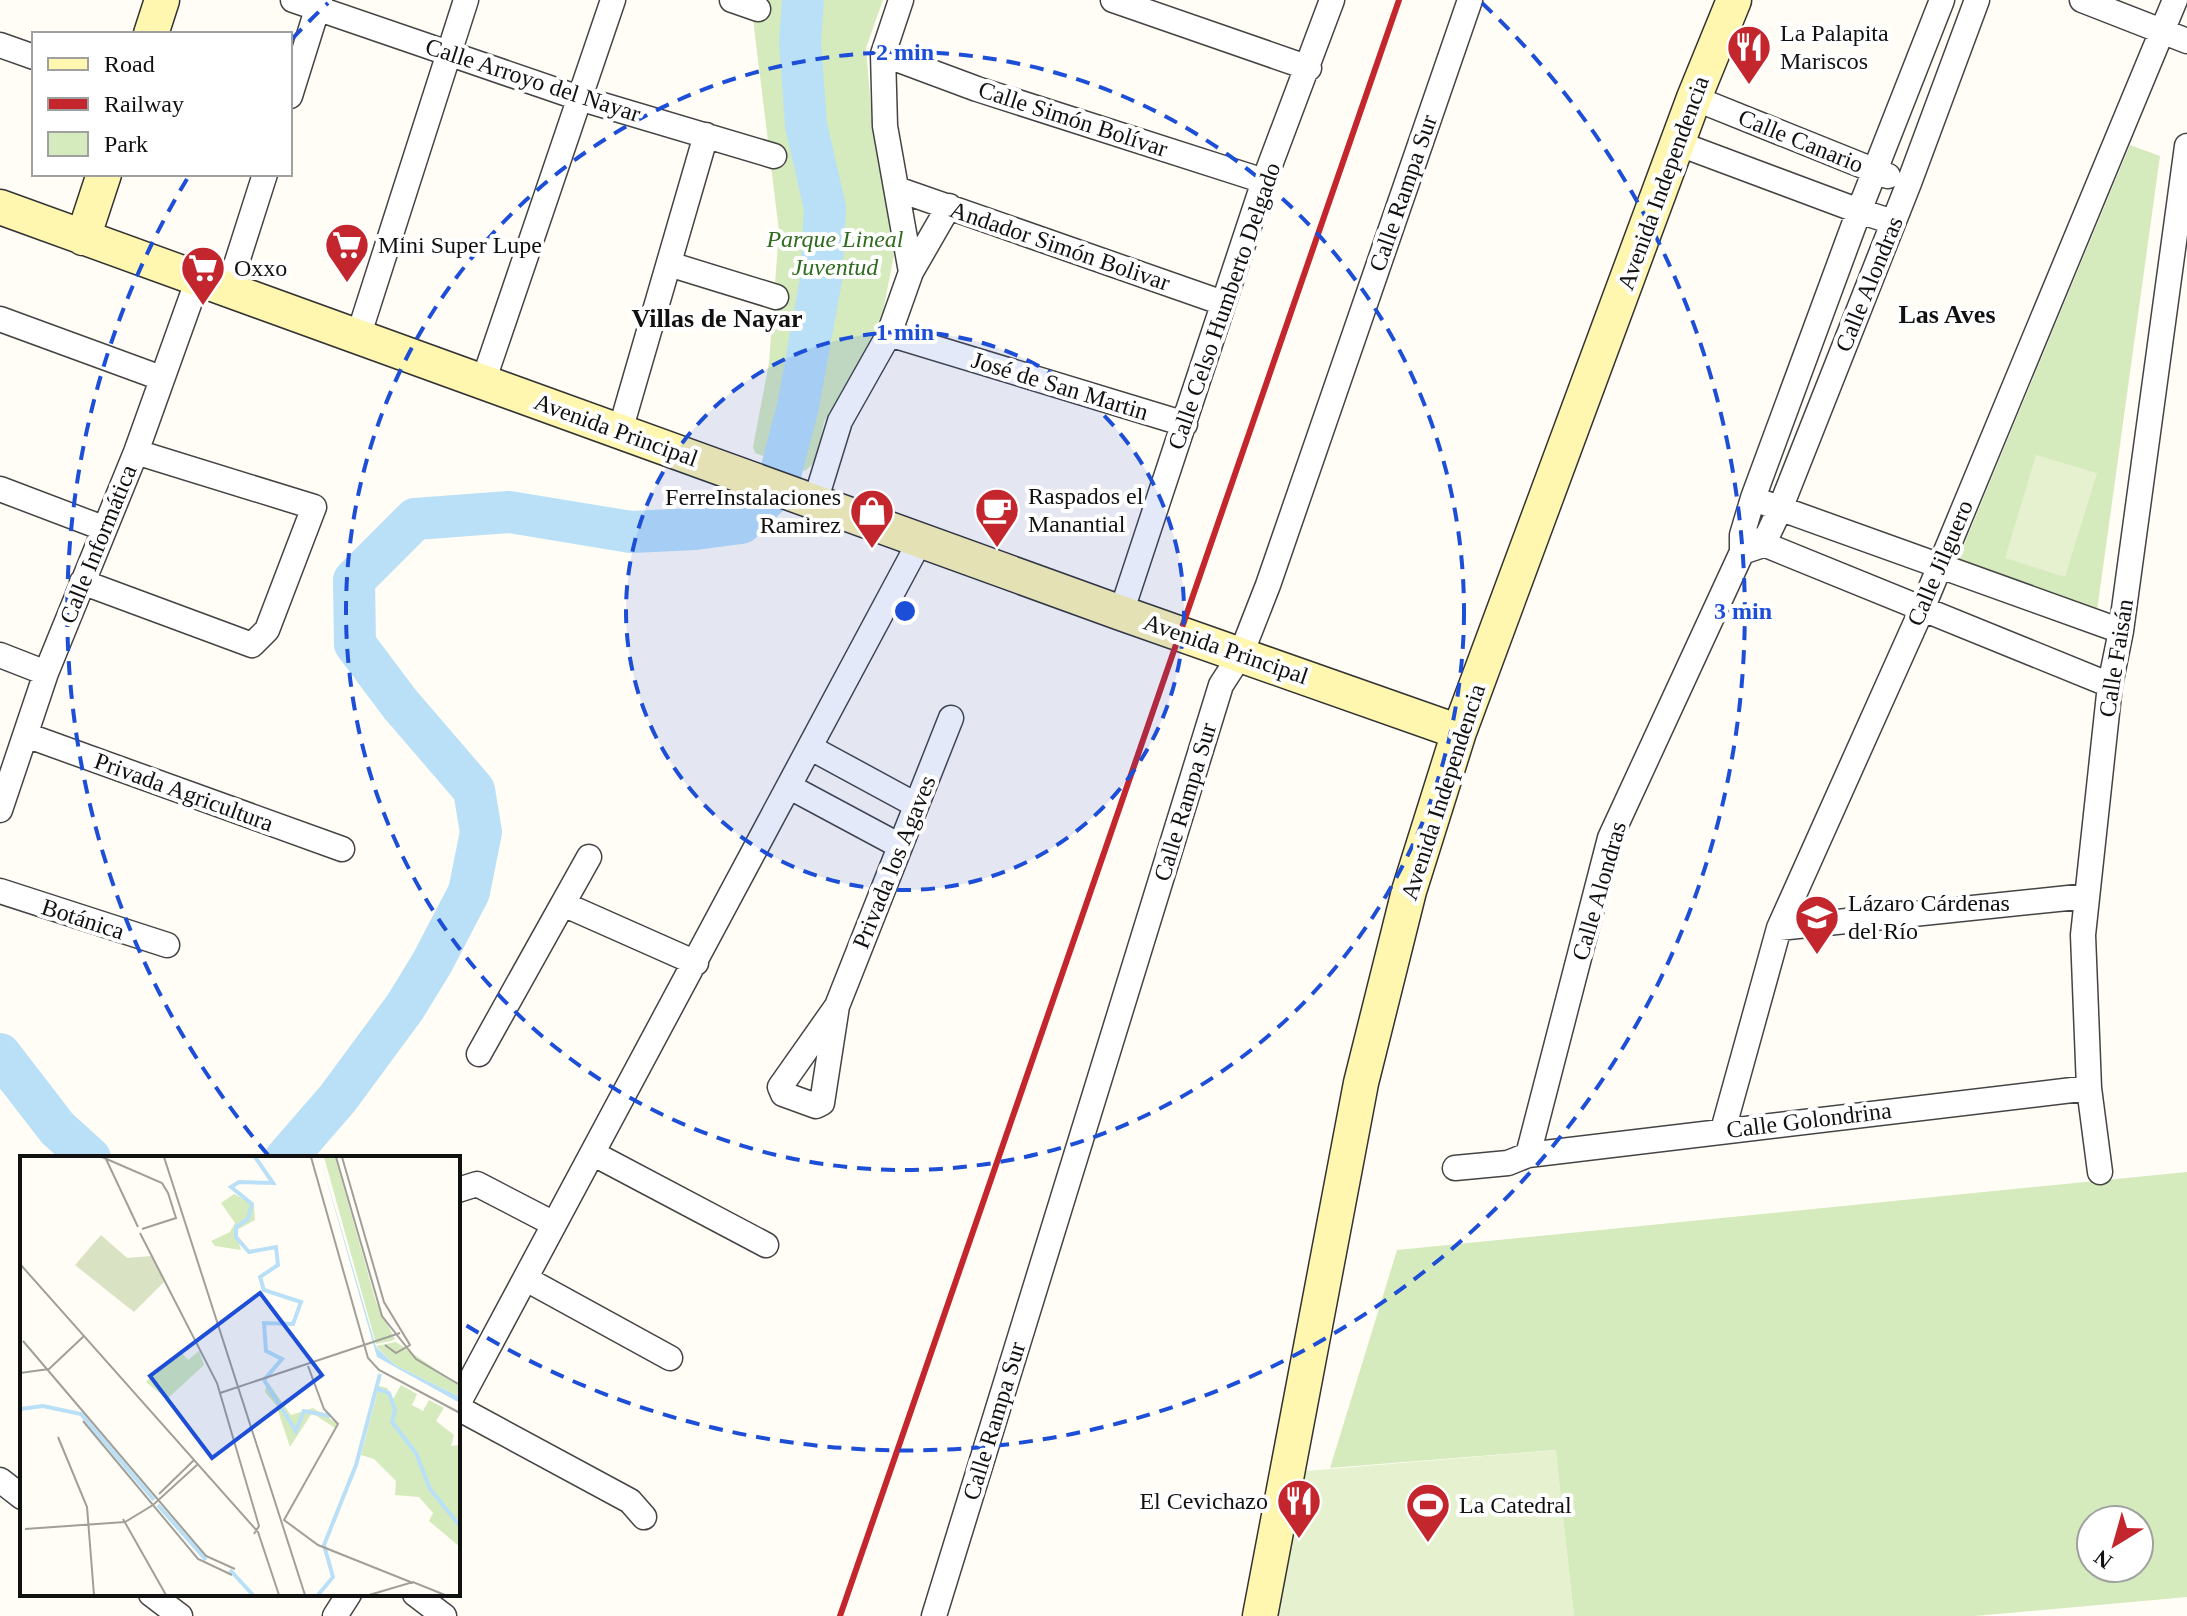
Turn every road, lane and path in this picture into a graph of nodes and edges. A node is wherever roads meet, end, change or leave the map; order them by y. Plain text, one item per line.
1 (162, 0) edge
2 (293, 0) edge
3 (466, 0) edge
4 (613, 0) edge
5 (732, 0) edge
6 (901, 0) edge
7 (1113, 0) edge
8 (1332, 0) edge
9 (1470, 0) edge
10 (1734, 0) edge
11 (1942, 0) edge
12 (1977, 0) edge
13 (2082, 0) edge
14 (2175, 0) edge
15 (319, 4) edge
16 (758, 9) dead end
17 (152, 32) edge
18 (2159, 32) junction
19 (2187, 41) edge
20 (0, 45) edge
21 (449, 53) junction
22 (883, 54) junction
23 (32, 56) edge
24 (1309, 68) junction
25 (292, 90) edge
26 (579, 98) junction
27 (1694, 98) junction
28 (706, 135) junction
29 (1677, 143) junction
30 (2187, 146) edge
31 (774, 156) dead end
32 (1875, 171) junction
33 (103, 176) edge
34 (264, 176) edge
35 (1264, 181) junction
36 (1909, 183) junction
37 (897, 189) junction
38 (949, 206) junction
39 (0, 207) edge
40 (1859, 211) junction
41 (1893, 222) junction
42 (83, 238) junction
43 (669, 264) junction
44 (911, 272) junction
45 (213, 285) junction
46 (776, 297) dead end
47 (1223, 303) junction
48 (0, 319) edge
49 (889, 334) junction
50 (358, 337) junction
51 (161, 378) junction
52 (483, 382) junction
53 (1185, 424) junction
54 (620, 431) junction
55 (136, 452) junction
56 (0, 489) edge
57 (1753, 498) junction
58 (809, 500) junction
59 (1780, 509) junction
60 (103, 528) junction
61 (921, 539) junction
62 (1749, 544) junction
63 (1939, 565) junction
64 (82, 582) junction
65 (1922, 609) junction
66 (1121, 613) junction
67 (2121, 631) junction
68 (1241, 654) junction
69 (0, 655) edge
70 (46, 673) junction
71 (2110, 685) junction
72 (951, 718) dead end
73 (1459, 732) junction
74 (26, 735) junction
75 (811, 748) junction
76 (790, 787) junction
77 (916, 805) junction
78 (0, 810) edge
79 (900, 846) junction
80 (342, 849) dead end
81 (589, 857) dead end
82 (0, 891) edge
83 (2087, 896) junction
84 (563, 904) junction
85 (1779, 928) junction
86 (167, 945) dead end
87 (696, 963) junction
88 (837, 1006) dead end
89 (479, 1054) dead end
90 (2089, 1088) junction
91 (1723, 1130) junction
92 (594, 1154) junction
93 (1528, 1155) junction
94 (1455, 1168) dead end
95 (2100, 1172) dead end
96 (460, 1189) edge
97 (554, 1224) junction
98 (766, 1245) dead end
99 (526, 1279) junction
100 (670, 1358) dead end
101 (460, 1402) edge
102 (460, 1407) edge
103 (0, 1480) edge
104 (20, 1495) edge
105 (644, 1517) dead end
106 (154, 1596) edge
107 (348, 1596) edge
108 (418, 1596) edge
109 (180, 1616) edge
110 (335, 1616) edge
111 (444, 1616) edge
112 (934, 1616) edge
113 (1260, 1616) edge

1 - 17 main road
2 - 15 street, Calle Arroyo del Nayar
3 - 21 street
4 - 26 street
5 - 16 street
6 - 22 street
7 - 24 street
8 - 24 street, Calle Celso Humberto Delgado
9 - 68 street, Calle Rampa Sur
10 - 27 main road, Avenida Independencia
11 - 32 street, Calle Alondras
12 - 36 street, Calle Alondras
13 - 18 street
14 - 18 street, Calle Jilguero
15 - 21 street, Calle Arroyo del Nayar
15 - 25 street
18 - 19 street
18 - 63 street, Calle Jilguero
20 - 23 street
21 - 26 street, Calle Arroyo del Nayar
21 - 50 street
22 - 35 street, Calle Simón Bolívar
22 - 37 street
24 - 35 street, Calle Celso Humberto Delgado
26 - 28 street, Calle Arroyo del Nayar
26 - 52 street
27 - 29 main road, Avenida Independencia
27 - 32 street, Calle Canario
28 - 31 street, Calle Arroyo del Nayar
28 - 43 street
29 - 40 street, Calle Canario
29 - 73 main road, Avenida Independencia
30 - 67 street, Calle Faisán
32 - 36 street, Calle Canario
32 - 40 street, Calle Alondras
33 - 42 main road
34 - 45 street, Calle Informática
35 - 47 street, Calle Celso Humberto Delgado
36 - 41 street, Calle Alondras
37 - 38 street, Andador Simón Bolivar
37 - 44 street
38 - 44 street
38 - 47 street, Andador Simón Bolivar
39 - 42 main road, Avenida Principal
40 - 41 street, Calle Canario
40 - 57 street, Calle Alondras
41 - 59 street, Calle Alondras
42 - 45 main road, Avenida Principal
43 - 46 street
43 - 54 street
44 - 49 street
45 - 50 main road, Avenida Principal
45 - 51 street, Calle Informática
47 - 53 street, Calle Celso Humberto Delgado
48 - 51 street
49 - 53 street, José de San Martin
49 - 58 street
50 - 52 main road, Avenida Principal
51 - 55 street, Calle Informática
52 - 54 main road, Avenida Principal
53 - 66 street, Calle Celso Humberto Delgado
54 - 58 main road, Avenida Principal
55 - 60 street, Calle Informática
55 - 64 street
56 - 60 street
57 - 59 street
57 - 62 street, Calle Alondras
58 - 61 main road, Avenida Principal
59 - 62 street, Calle Alondras
59 - 63 street
60 - 64 street, Calle Informática
61 - 66 main road, Avenida Principal
61 - 75 street
62 - 65 street
62 - 93 street, Calle Alondras
63 - 65 street, Calle Jilguero
63 - 67 street
64 - 70 street, Calle Informática
65 - 71 street
65 - 85 street, Calle Jilguero
66 - 68 main road, Avenida Principal
67 - 71 street, Calle Faisán
68 - 73 main road, Avenida Principal
68 - 112 street, Calle Rampa Sur
69 - 70 street
70 - 74 street, Calle Informática
71 - 83 street, Calle Faisán
72 - 77 street, Privada los Agaves
73 - 113 main road, Avenida Independencia
74 - 78 street, Calle Informática
74 - 80 street, Privada Agricultura
75 - 76 street
75 - 77 street
76 - 79 street
76 - 87 street
77 - 79 street, Privada los Agaves
79 - 88 street, Privada los Agaves
81 - 84 street
82 - 86 street, Botánica
83 - 85 street
83 - 90 street, Calle Faisán
84 - 87 street
84 - 89 street
85 - 91 street, Calle Jilguero
87 - 92 street
90 - 91 street, Calle Golondrina
90 - 95 street, Calle Faisán
91 - 93 street, Calle Golondrina
92 - 97 street
92 - 98 street
93 - 94 street, Calle Golondrina
96 - 97 street
97 - 99 street
99 - 100 street
99 - 101 street
102 - 105 street
103 - 104 street
106 - 109 street
107 - 110 street
108 - 111 street

